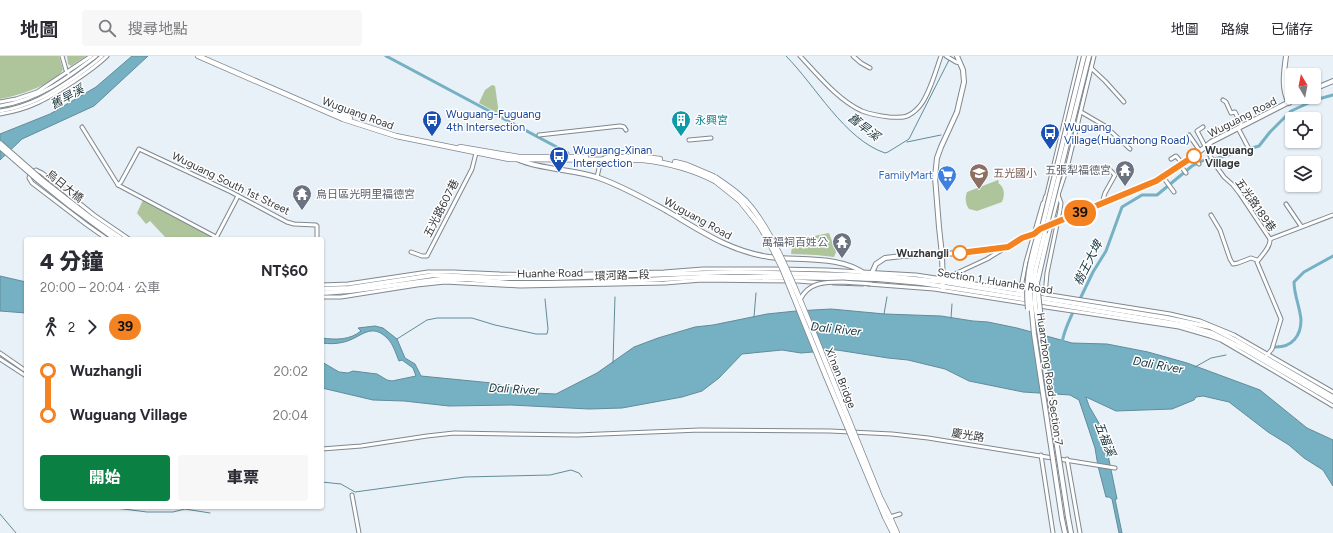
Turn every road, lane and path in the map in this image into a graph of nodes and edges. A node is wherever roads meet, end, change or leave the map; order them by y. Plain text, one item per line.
1 (62, 56) edge
2 (91, 56) edge
3 (96, 56) edge
4 (102, 56) edge
5 (108, 56) edge
6 (198, 56) edge
7 (205, 56) edge
8 (800, 56) edge
9 (852, 56) edge
10 (941, 56) edge
11 (946, 56) edge
12 (1080, 56) edge
13 (1084, 56) edge
14 (1089, 56) edge
15 (1094, 56) edge
16 (1286, 56) edge
17 (958, 57) edge
18 (960, 63) junction
19 (870, 68) dead end
20 (1091, 68) junction
21 (68, 74) junction
22 (73, 80) junction
23 (1333, 81) edge
24 (1321, 86) edge
25 (1285, 97) edge
26 (1223, 100) dead end
27 (0, 102) edge
28 (1124, 102) dead end
29 (1286, 104) edge
30 (0, 106) edge
31 (0, 112) edge
32 (1081, 112) junction
33 (82, 127) dead end
34 (1203, 127) dead end
35 (1240, 127) junction
36 (626, 130) dead end
37 (539, 135) dead end
38 (1189, 135) dead end
39 (711, 138) dead end
40 (689, 140) dead end
41 (0, 143) edge
42 (1206, 146) junction
43 (0, 147) edge
44 (1130, 149) dead end
45 (1249, 149) dead end
46 (1200, 151) junction
47 (476, 153) junction
48 (1194, 156) junction
49 (604, 158) junction
50 (519, 159) junction
51 (1171, 159) dead end
52 (1054, 163) junction
53 (1181, 164) junction
54 (1199, 164) dead end
55 (1068, 165) junction
56 (1107, 167) dead end
57 (1053, 169) junction
58 (1066, 171) junction
59 (1186, 173) dead end
60 (597, 177) junction
61 (1163, 177) junction
62 (715, 179) junction
63 (118, 184) junction
64 (1174, 192) dead end
65 (57, 194) junction
66 (1058, 194) junction
67 (238, 196) junction
68 (1046, 197) junction
69 (1102, 204) junction
70 (1286, 204) dead end
71 (1211, 215) dead end
72 (1333, 215) edge
73 (1058, 221) junction
74 (1051, 224) junction
75 (1301, 226) junction
76 (1040, 229) junction
77 (1035, 235) junction
78 (105, 237) edge
79 (112, 237) edge
80 (119, 237) edge
81 (127, 237) edge
82 (214, 237) edge
83 (217, 237) edge
84 (317, 237) edge
85 (1270, 239) junction
86 (1008, 247) junction
87 (411, 252) dead end
88 (942, 255) junction
89 (1257, 260) junction
90 (778, 275) junction
91 (869, 276) junction
92 (481, 279) junction
93 (500, 280) junction
94 (943, 284) junction
95 (324, 285) edge
96 (324, 289) edge
97 (324, 293) edge
98 (324, 297) edge
99 (1021, 297) junction
100 (800, 300) junction
101 (1045, 300) junction
102 (0, 353) edge
103 (0, 359) edge
104 (1264, 359) junction
105 (24, 369) edge
106 (24, 375) edge
107 (1041, 379) junction
108 (1046, 379) junction
109 (1333, 392) edge
110 (1333, 397) edge
111 (1333, 401) edge
112 (1333, 406) edge
113 (324, 449) edge
114 (1041, 456) junction
115 (1067, 460) junction
116 (1115, 468) dead end
117 (352, 495) dead end
118 (900, 514) dead end
119 (888, 516) junction
120 (359, 533) edge
121 (893, 533) edge
122 (897, 533) edge
123 (1053, 533) edge
124 (1065, 533) edge
125 (1071, 533) edge
126 (1080, 533) edge

1 - 21 street
2 - 21 street
3 - 21 street
4 - 22 street
5 - 22 street
6 - 47 main road, Wuguang Road
7 - 50 main road, Wuguang Road
8 - 10 street
9 - 19 street
11 - 18 street
12 - 52 street
13 - 107 street, Huanzhong Road Section 7, bridge
14 - 108 street, Huanzhong Road Section 7, bridge
15 - 20 street
16 - 25 street
17 - 18 street
18 - 88 street
20 - 28 street
20 - 32 street
21 - 22 street
21 - 27 street
21 - 30 street
22 - 31 street
23 - 24 street
26 - 35 street
29 - 35 street, Wuguang Road
32 - 44 street
32 - 55 street
33 - 63 street
34 - 42 street, 五光路189巷
35 - 42 street, Wuguang Road
35 - 45 street
36 - 37 street
38 - 46 street
39 - 40 street
41 - 65 street, 烏日大橋, bridge
42 - 46 street, Wuguang Road
42 - 85 street, 五光路189巷
43 - 65 street, bridge
46 - 48 street, Wuguang Road
47 - 50 main road, Wuguang Road
47 - 87 street, 五光路607巷
48 - 53 street, Wuguang Road
48 - 54 street
49 - 50 main road, Wuguang Road
49 - 60 street
49 - 62 main road, Wuguang Road
50 - 60 street, Wuguang Road
51 - 53 street
52 - 55 street
52 - 57 street
53 - 59 street
53 - 61 street, Wuguang Road
55 - 58 street
56 - 69 street
57 - 58 street
57 - 68 street
58 - 66 street
60 - 91 street, Wuguang Road
61 - 64 street
61 - 69 street, Wuguang Road
62 - 100 main road, Xi'nan Bridge, bridge
62 - 119 main road, Xi'nan Bridge, bridge
63 - 67 street, Wuguang South 1st Street
63 - 82 street
65 - 79 street
65 - 80 street, 烏日大橋
66 - 73 street
66 - 74 street
67 - 83 street
67 - 84 street, Wuguang South 1st Street
68 - 76 street
68 - 77 street
69 - 73 street, Wuguang Road
70 - 75 street
71 - 89 street
72 - 75 street
73 - 74 street, Wuguang Road
73 - 101 street
74 - 76 street, Wuguang Road
74 - 108 street, bridge
75 - 85 street
76 - 77 street
77 - 86 street
77 - 99 street
77 - 107 street, bridge
78 - 81 street
85 - 89 street, 五光路189巷
86 - 88 street
86 - 94 street
88 - 91 street
88 - 94 street
89 - 104 street
90 - 91 street, Section 1, Huanhe Road
90 - 91 street, Section 1, Huanhe Road
90 - 93 street, Huanhe Road
90 - 93 street, 環河路二段
91 - 94 street, Section 1, Huanhe Road
91 - 94 street, Section 1, Huanhe Road
91 - 100 street, bridge
92 - 93 street, Huanhe Road
92 - 93 street, 環河路二段
92 - 95 street, 環河路二段
92 - 96 street, Huanhe Road
92 - 97 street, Huanhe Road
92 - 98 street, 環河路二段
94 - 99 street, Section 1, Huanhe Road
94 - 99 street, Section 1, Huanhe Road
99 - 101 street, Section 1, Huanhe Road
99 - 101 street, Section 1, Huanhe Road
100 - 119 main road, Xi'nan Bridge, bridge
101 - 104 street, Section 1, Huanhe Road
101 - 104 street, Section 1, Huanhe Road
102 - 105 street
103 - 106 street
104 - 109 street, Section 1, Huanhe Road
104 - 110 street, Section 1, Huanhe Road
104 - 111 street, Section 1, Huanhe Road
104 - 112 street, Section 1, Huanhe Road
107 - 124 street, Huanzhong Road Section 7, bridge
108 - 125 street, Huanzhong Road Section 7, bridge
113 - 114 street, 慶光路
114 - 115 street, 慶光路
114 - 123 street
115 - 116 street, 慶光路
115 - 126 street
117 - 120 street
118 - 119 street
119 - 121 main road
119 - 122 main road

